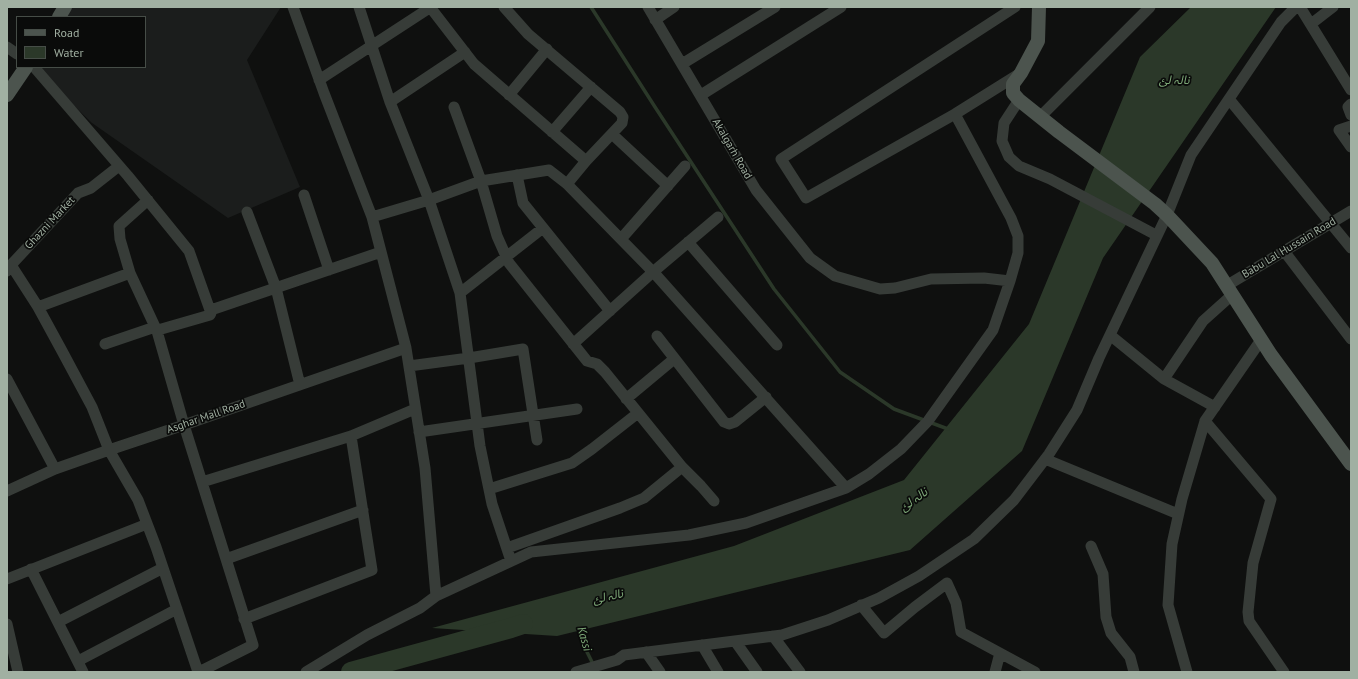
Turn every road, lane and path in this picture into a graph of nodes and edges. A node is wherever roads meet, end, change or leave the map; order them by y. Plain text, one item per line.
1 (65, 7) edge
2 (294, 7) edge
3 (359, 7) edge
4 (431, 7) edge
5 (504, 7) edge
6 (648, 7) edge
7 (674, 7) edge
8 (775, 7) edge
9 (841, 7) edge
10 (1015, 7) edge
11 (1150, 7) edge
12 (1296, 7) edge
13 (1300, 7) edge
14 (1333, 7) edge
15 (1038, 8) edge
16 (60, 16) edge
17 (655, 20) junction
18 (1311, 24) junction
19 (372, 46) junction
20 (7, 47) edge
21 (547, 49) junction
22 (465, 52) junction
23 (16, 53) edge
24 (682, 64) junction
25 (25, 68) edge
26 (35, 68) edge
27 (1021, 73) junction
28 (319, 80) junction
29 (591, 87) junction
30 (1351, 90) edge
31 (7, 95) edge
32 (509, 95) junction
33 (701, 95) junction
34 (1229, 99) junction
35 (1019, 100) junction
36 (390, 102) junction
37 (1351, 104) edge
38 (454, 106) dead end
39 (955, 114) junction
40 (1351, 115) edge
41 (1040, 117) junction
42 (1351, 126) edge
43 (552, 132) junction
44 (612, 134) junction
45 (1351, 147) edge
46 (586, 161) junction
47 (119, 166) junction
48 (685, 166) dead end
49 (517, 175) junction
50 (481, 181) junction
51 (567, 184) junction
52 (668, 186) junction
53 (304, 195) dead end
54 (148, 200) junction
55 (429, 200) junction
56 (1351, 211) edge
57 (247, 212) dead end
58 (1167, 215) junction
59 (372, 217) junction
60 (718, 217) dead end
61 (1331, 223) junction
62 (543, 228) junction
63 (1156, 235) junction
64 (621, 239) junction
65 (688, 242) junction
66 (1351, 248) edge
67 (1284, 251) junction
68 (381, 252) junction
69 (506, 257) junction
70 (9, 268) edge
71 (329, 270) junction
72 (653, 272) junction
73 (130, 273) junction
74 (1010, 281) junction
75 (276, 288) junction
76 (1229, 290) junction
77 (460, 293) junction
78 (38, 307) junction
79 (211, 310) junction
80 (610, 311) junction
81 (156, 329) junction
82 (1110, 335) junction
83 (657, 336) dead end
84 (1351, 339) edge
85 (1261, 340) junction
86 (105, 344) dead end
87 (574, 344) junction
88 (777, 345) dead end
89 (406, 348) junction
90 (469, 358) junction
91 (674, 359) junction
92 (409, 366) junction
93 (7, 379) edge
94 (1164, 379) junction
95 (300, 385) junction
96 (766, 398) junction
97 (626, 399) junction
98 (1215, 407) junction
99 (415, 409) junction
100 (577, 409) dead end
101 (638, 413) junction
102 (533, 415) junction
103 (1206, 421) junction
104 (477, 424) junction
105 (184, 425) junction
106 (420, 432) junction
107 (351, 436) junction
108 (537, 440) dead end
109 (109, 450) junction
110 (1045, 460) junction
111 (1351, 464) edge
112 (682, 468) junction
113 (55, 469) junction
114 (202, 482) junction
115 (846, 488) junction
116 (489, 490) junction
117 (7, 491) edge
118 (714, 501) dead end
119 (362, 510) junction
120 (1178, 514) junction
121 (147, 524) junction
122 (1091, 546) dead end
123 (507, 548) junction
124 (226, 559) junction
125 (511, 561) junction
126 (163, 568) junction
127 (31, 569) junction
128 (7, 578) edge
129 (436, 596) junction
130 (861, 605) junction
131 (177, 609) junction
132 (244, 619) junction
133 (58, 622) junction
134 (7, 624) edge
135 (773, 636) junction
136 (735, 641) junction
137 (702, 645) junction
138 (646, 652) junction
139 (1000, 653) junction
140 (78, 661) junction
141 (581, 670) edge
142 (18, 672) edge
143 (83, 672) edge
144 (198, 672) edge
145 (306, 672) edge
146 (660, 672) edge
147 (718, 672) edge
148 (756, 672) edge
149 (800, 672) edge
150 (995, 672) edge
151 (1035, 672) edge
152 (1134, 672) edge
153 (1186, 672) edge
154 (1284, 672) edge

1 - 16 main road
2 - 28 street
3 - 19 street
4 - 19 street
4 - 22 street
5 - 21 street
6 - 17 street, Akalgarh Road
7 - 17 street
8 - 24 street
9 - 33 street
10 - 39 street
11 - 41 street
12 - 34 street
13 - 18 street
14 - 18 street
15 - 27 main road
17 - 24 street, Akalgarh Road
18 - 30 street
19 - 28 street
19 - 36 street
20 - 23 street
21 - 29 street
21 - 32 street
22 - 32 street
22 - 36 street
24 - 33 street, Akalgarh Road
25 - 31 main road
26 - 47 street
27 - 35 main road
27 - 39 street
28 - 59 street
29 - 43 street
29 - 44 street
32 - 43 street
33 - 74 street, Akalgarh Road
34 - 58 street
34 - 61 street
35 - 41 main road
35 - 63 street
36 - 55 street
37 - 40 street
38 - 50 street
39 - 74 street
41 - 58 main road
42 - 45 street
43 - 46 street
44 - 46 street
44 - 52 street
46 - 51 street
47 - 54 street
47 - 70 street, Ghazni Market
48 - 52 street
49 - 50 street
49 - 51 street
49 - 62 street
50 - 55 street
50 - 69 street
51 - 64 street
52 - 64 street
53 - 71 street
54 - 73 street
54 - 79 street
55 - 59 street
55 - 77 street
56 - 61 street, Babu Lal Hussain Road
57 - 75 street
58 - 63 street
58 - 76 main road
59 - 68 street
60 - 65 street
61 - 66 street
61 - 67 street, Babu Lal Hussain Road
62 - 69 street
62 - 80 street
63 - 82 street
64 - 72 street
65 - 72 street
65 - 88 street
67 - 76 street, Babu Lal Hussain Road
67 - 84 street
68 - 71 street
68 - 89 street
69 - 77 street
69 - 87 street
70 - 78 street
71 - 75 street
72 - 80 street
72 - 96 street
73 - 78 street
73 - 81 street
74 - 115 street
75 - 79 street
75 - 95 street
76 - 85 main road
76 - 94 street, Babu Lal Hussain Road
77 - 90 street
78 - 109 street
79 - 81 street
80 - 87 street
81 - 86 street
81 - 105 street
82 - 94 street
82 - 110 street
83 - 91 street
85 - 98 street
85 - 111 main road
87 - 97 street
89 - 92 street
89 - 95 street, Asghar Mall Road
90 - 92 street
90 - 102 street
90 - 104 street
91 - 96 street
91 - 97 street
92 - 99 street
93 - 113 street
94 - 98 street
95 - 105 street, Asghar Mall Road
96 - 115 street
97 - 101 street
98 - 103 street
99 - 106 street
99 - 107 street
100 - 102 street
101 - 112 street
101 - 116 street
102 - 104 street
102 - 108 street
103 - 120 street
103 - 154 street
104 - 106 street
104 - 116 street
105 - 109 street, Asghar Mall Road
105 - 114 street
106 - 129 street
107 - 114 street
107 - 119 street
109 - 113 street, Asghar Mall Road
109 - 121 street
110 - 120 street
110 - 130 street
112 - 118 street
112 - 123 street
113 - 117 street, Asghar Mall Road
114 - 124 street
115 - 125 street
116 - 123 street
119 - 124 street
119 - 132 street
120 - 153 street
121 - 126 street
121 - 127 street
122 - 152 street
123 - 125 street
124 - 132 street
125 - 129 street
126 - 131 street
126 - 133 street
127 - 128 street
127 - 133 street
129 - 145 street
130 - 135 street
130 - 139 street
131 - 140 street
131 - 144 street
132 - 144 street
133 - 140 street
134 - 142 street
135 - 136 street
135 - 149 street
136 - 137 street
136 - 148 street
137 - 138 street
137 - 147 street
138 - 141 street
138 - 146 street
139 - 150 street
139 - 151 street
140 - 143 street

